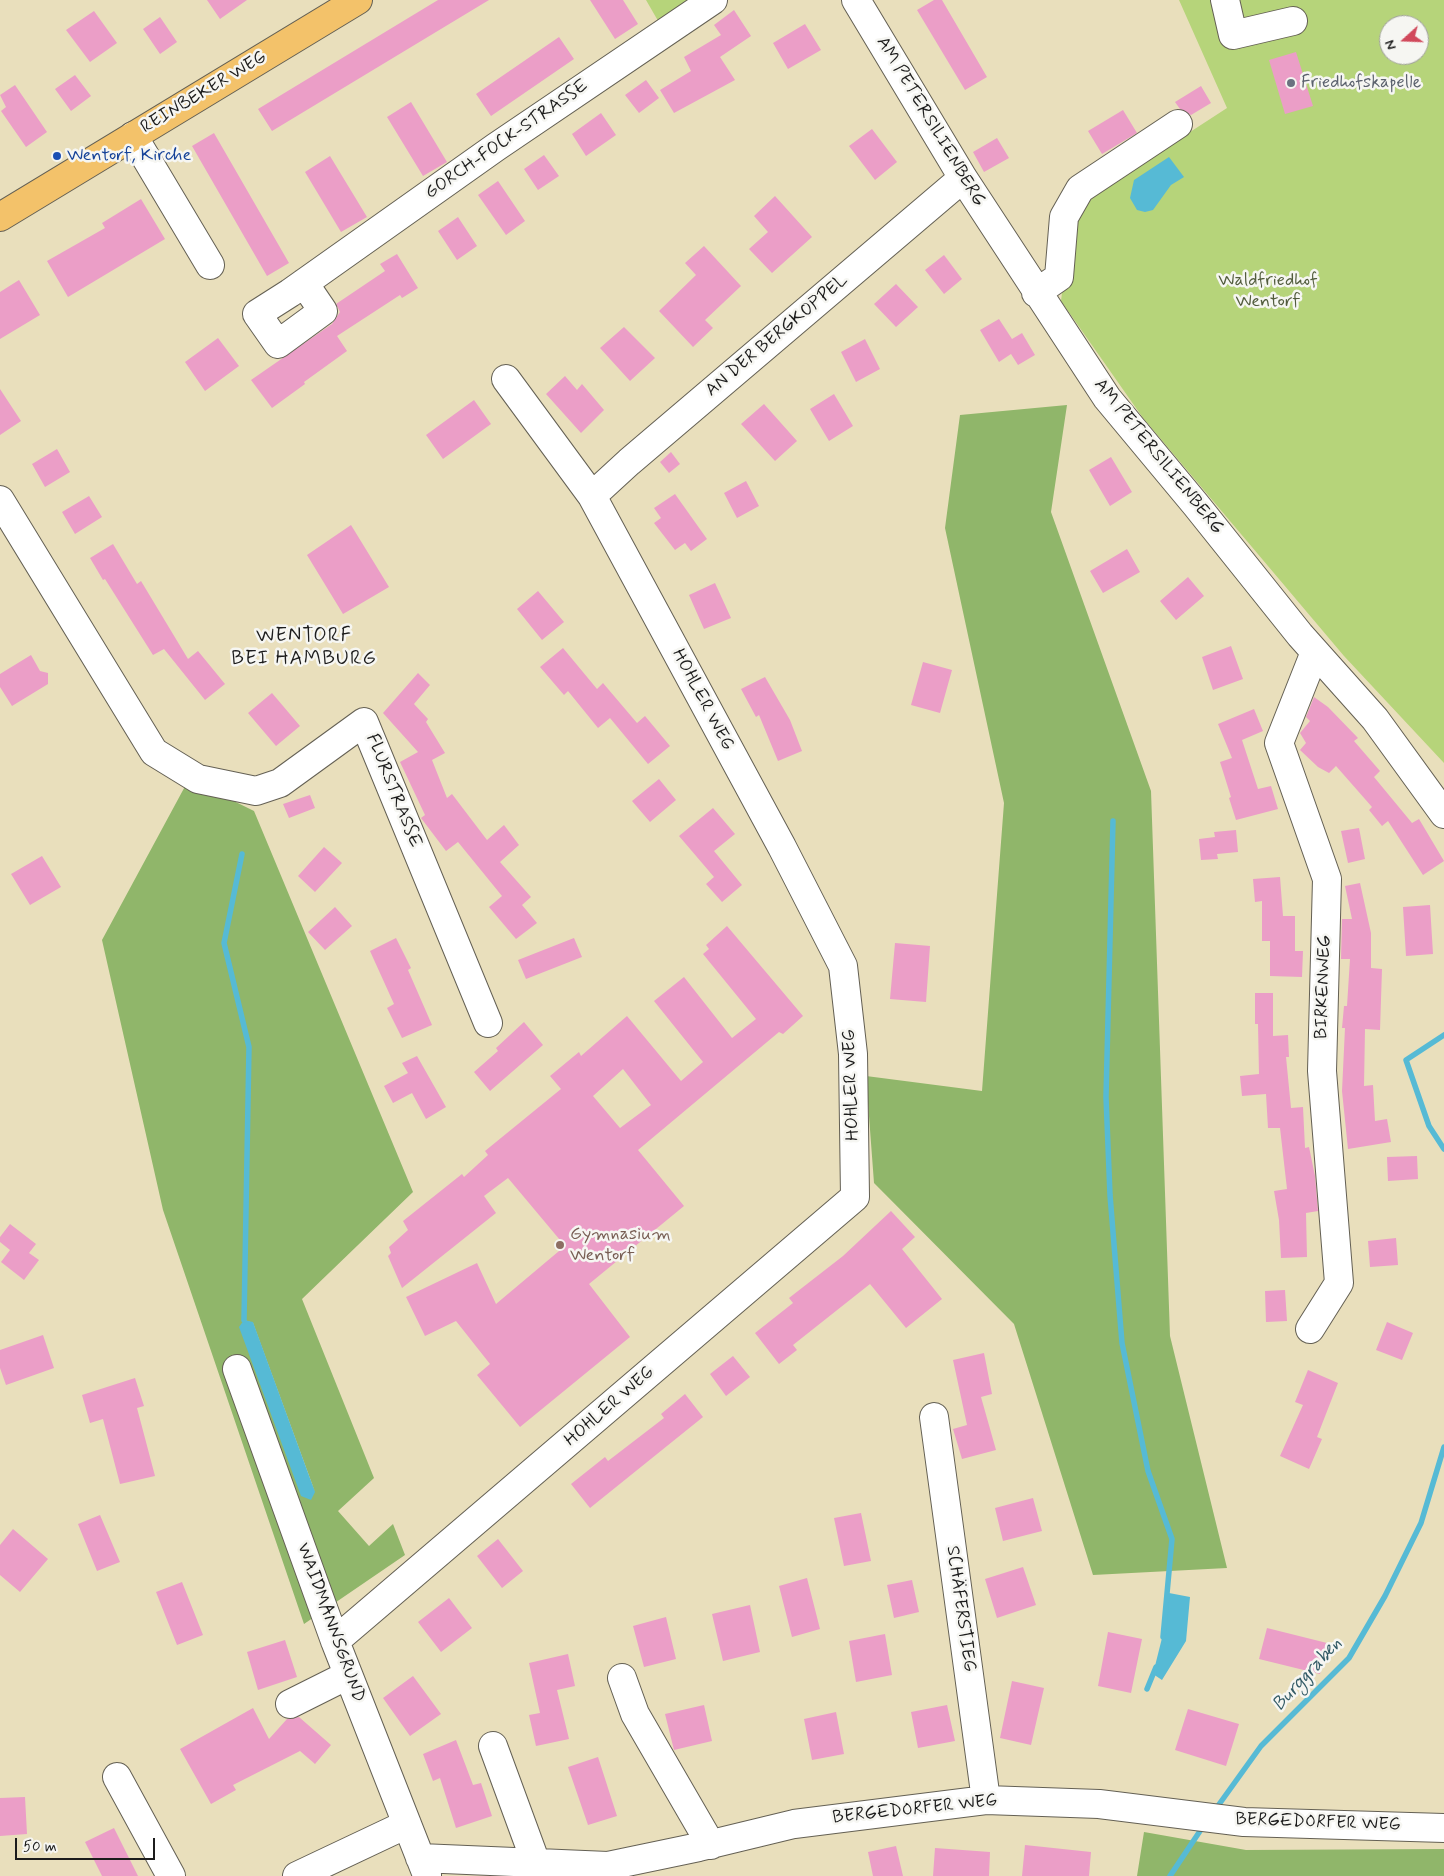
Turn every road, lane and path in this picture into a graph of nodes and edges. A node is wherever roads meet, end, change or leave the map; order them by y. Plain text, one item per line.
1 (358, 0) edge
2 (713, 0) edge
3 (856, 0) edge
4 (1224, 0) edge
5 (1294, 21) dead end
6 (1178, 124) dead end
7 (133, 136) junction
8 (963, 178) junction
9 (0, 217) edge
10 (210, 264) dead end
11 (304, 283) dead end
12 (1036, 293) junction
13 (506, 379) dead end
14 (592, 496) junction
15 (4, 516) edge
16 (1315, 652) junction
17 (1444, 814) edge
18 (488, 1023) dead end
19 (1310, 1328) dead end
20 (237, 1369) dead end
21 (934, 1417) dead end
22 (335, 1641) junction
23 (348, 1675) junction
24 (622, 1678) dead end
25 (290, 1704) dead end
26 (494, 1746) dead end
27 (117, 1777) dead end
28 (986, 1800) junction
29 (407, 1824) junction
30 (1444, 1828) edge
31 (711, 1845) junction
32 (536, 1863) junction
33 (424, 1867) edge
34 (171, 1876) edge
35 (297, 1876) edge

1 - 7 main road, REINBEKER WEG
2 - 11 street, GORCH-FOCK-STRASSE
3 - 8 street, AM PETERSILIENBERG
4 - 5 street
6 - 12 street
7 - 9 main road, REINBEKER WEG
7 - 10 street
8 - 12 street, AM PETERSILIENBERG
8 - 14 street, AN DER BERGKOPPEL
12 - 16 street, AM PETERSILIENBERG
13 - 14 street, HOHLER WEG
14 - 22 street, HOHLER WEG
15 - 18 street, FLURSTRASSE
16 - 17 street, AM PETERSILIENBERG
16 - 19 street, BIRKENWEG
20 - 22 street, WAIDMANNSGRUND
21 - 28 street, SCHÄFERSTIEG
22 - 23 street, WAIDMANNSGRUND
23 - 25 street
23 - 29 street, WAIDMANNSGRUND
24 - 31 street
26 - 32 street
27 - 34 street
28 - 30 street, BERGEDORFER WEG
28 - 31 street, BERGEDORFER WEG
29 - 33 street, WAIDMANNSGRUND
29 - 35 street
31 - 32 street, BERGEDORFER WEG
32 - 33 street, BERGEDORFER WEG

